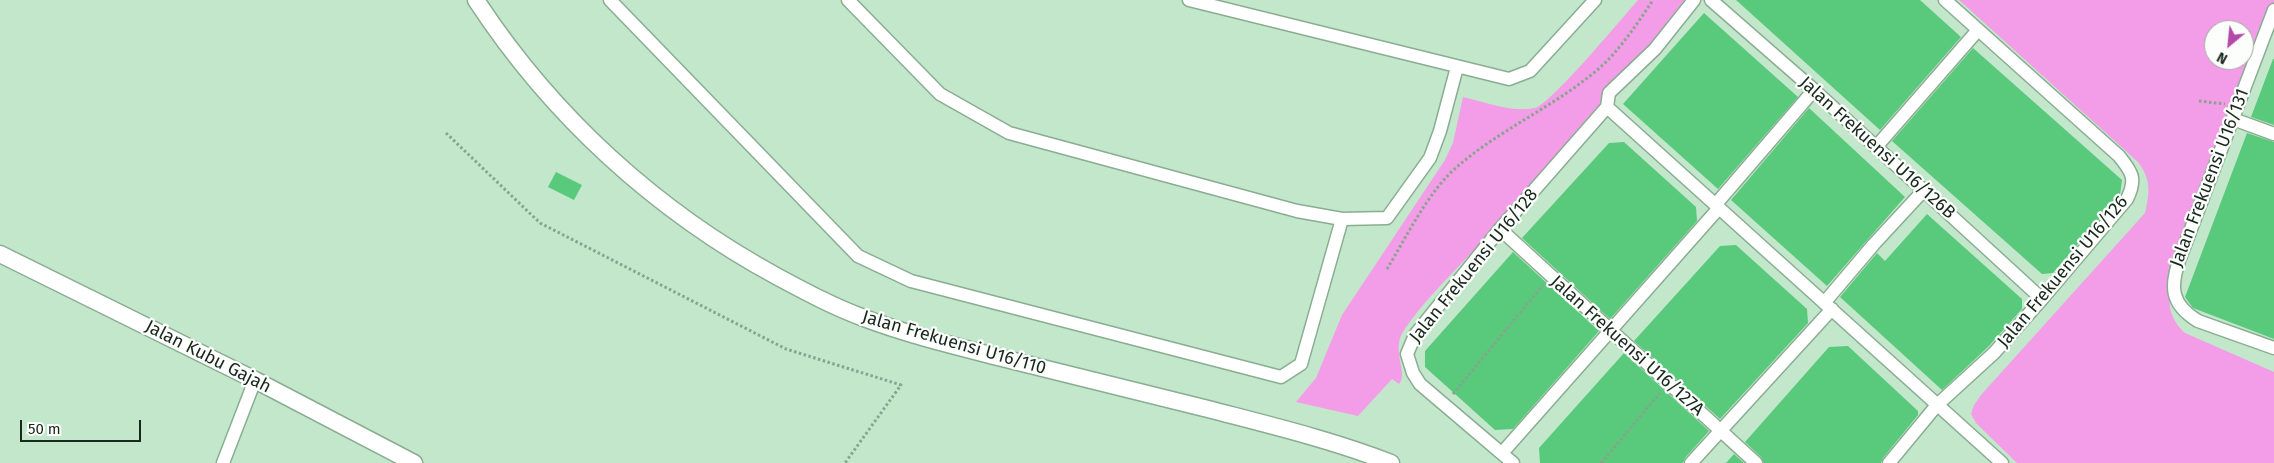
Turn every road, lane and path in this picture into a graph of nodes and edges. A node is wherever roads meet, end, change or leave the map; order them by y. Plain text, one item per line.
1 (476, 0) edge
2 (610, 0) edge
3 (848, 0) edge
4 (1189, 0) edge
5 (1595, 0) edge
6 (1653, 0) edge
7 (1694, 0) edge
8 (1710, 0) edge
9 (1945, 0) edge
10 (2274, 10) edge
11 (1978, 30) junction
12 (1457, 67) junction
13 (1814, 90) junction
14 (2199, 101) dead end
15 (2238, 106) junction
16 (1607, 107) junction
17 (2233, 118) junction
18 (446, 133) dead end
19 (2274, 134) edge
20 (1876, 147) junction
21 (1924, 190) junction
22 (1718, 206) junction
23 (1342, 219) junction
24 (1500, 229) junction
25 (0, 254) edge
26 (1387, 269) dead end
27 (1550, 277) junction
28 (2042, 299) junction
29 (1828, 306) junction
30 (1611, 328) junction
31 (2274, 348) edge
32 (255, 380) junction
33 (1668, 383) junction
34 (1444, 404) junction
35 (1937, 405) junction
36 (1721, 431) junction
37 (1502, 453) junction
38 (223, 463) edge
39 (414, 463) edge
40 (845, 463) edge
41 (1391, 463) edge
42 (1513, 463) edge
43 (1601, 463) edge
44 (1691, 463) edge
45 (1756, 463) edge
46 (1889, 463) edge
47 (2002, 463) edge

1 - 41 street, Jalan Frekuensi U16/110
2 - 23 street
3 - 23 street
4 - 12 street
5 - 12 street
6 - 26 path
7 - 16 street, Jalan Frekuensi U16/128
8 - 13 street, Jalan Frekuensi U16/126B
9 - 11 street, Jalan Frekuensi U16/126
10 - 15 street, Jalan Frekuensi U16/131
11 - 20 street
11 - 28 street, Jalan Frekuensi U16/126
12 - 23 street
13 - 20 street, Jalan Frekuensi U16/126B
13 - 22 street
14 - 15 path
15 - 17 street, Jalan Frekuensi U16/131
16 - 22 street
16 - 24 street, Jalan Frekuensi U16/128
17 - 19 street
17 - 31 street, Jalan Frekuensi U16/131
18 - 40 path
20 - 21 street, Jalan Frekuensi U16/126B
21 - 28 street, Jalan Frekuensi U16/126B
21 - 29 street
22 - 29 street
22 - 30 street
24 - 27 street, Jalan Frekuensi U16/127A
24 - 34 street, Jalan Frekuensi U16/128
25 - 32 street, Jalan Kubu Gajah
27 - 30 street, Jalan Frekuensi U16/127A
27 - 34 path
28 - 35 street, Jalan Frekuensi U16/126
29 - 35 street
29 - 36 street
30 - 33 street, Jalan Frekuensi U16/127A
30 - 37 street
32 - 38 street
32 - 39 street, Jalan Kubu Gajah
33 - 36 street, Jalan Frekuensi U16/127A
33 - 43 path
34 - 37 street, Jalan Frekuensi U16/128
35 - 46 street, Jalan Frekuensi U16/126
35 - 47 street
36 - 44 street
36 - 45 street, Jalan Frekuensi U16/127A
37 - 42 street, Jalan Frekuensi U16/128

